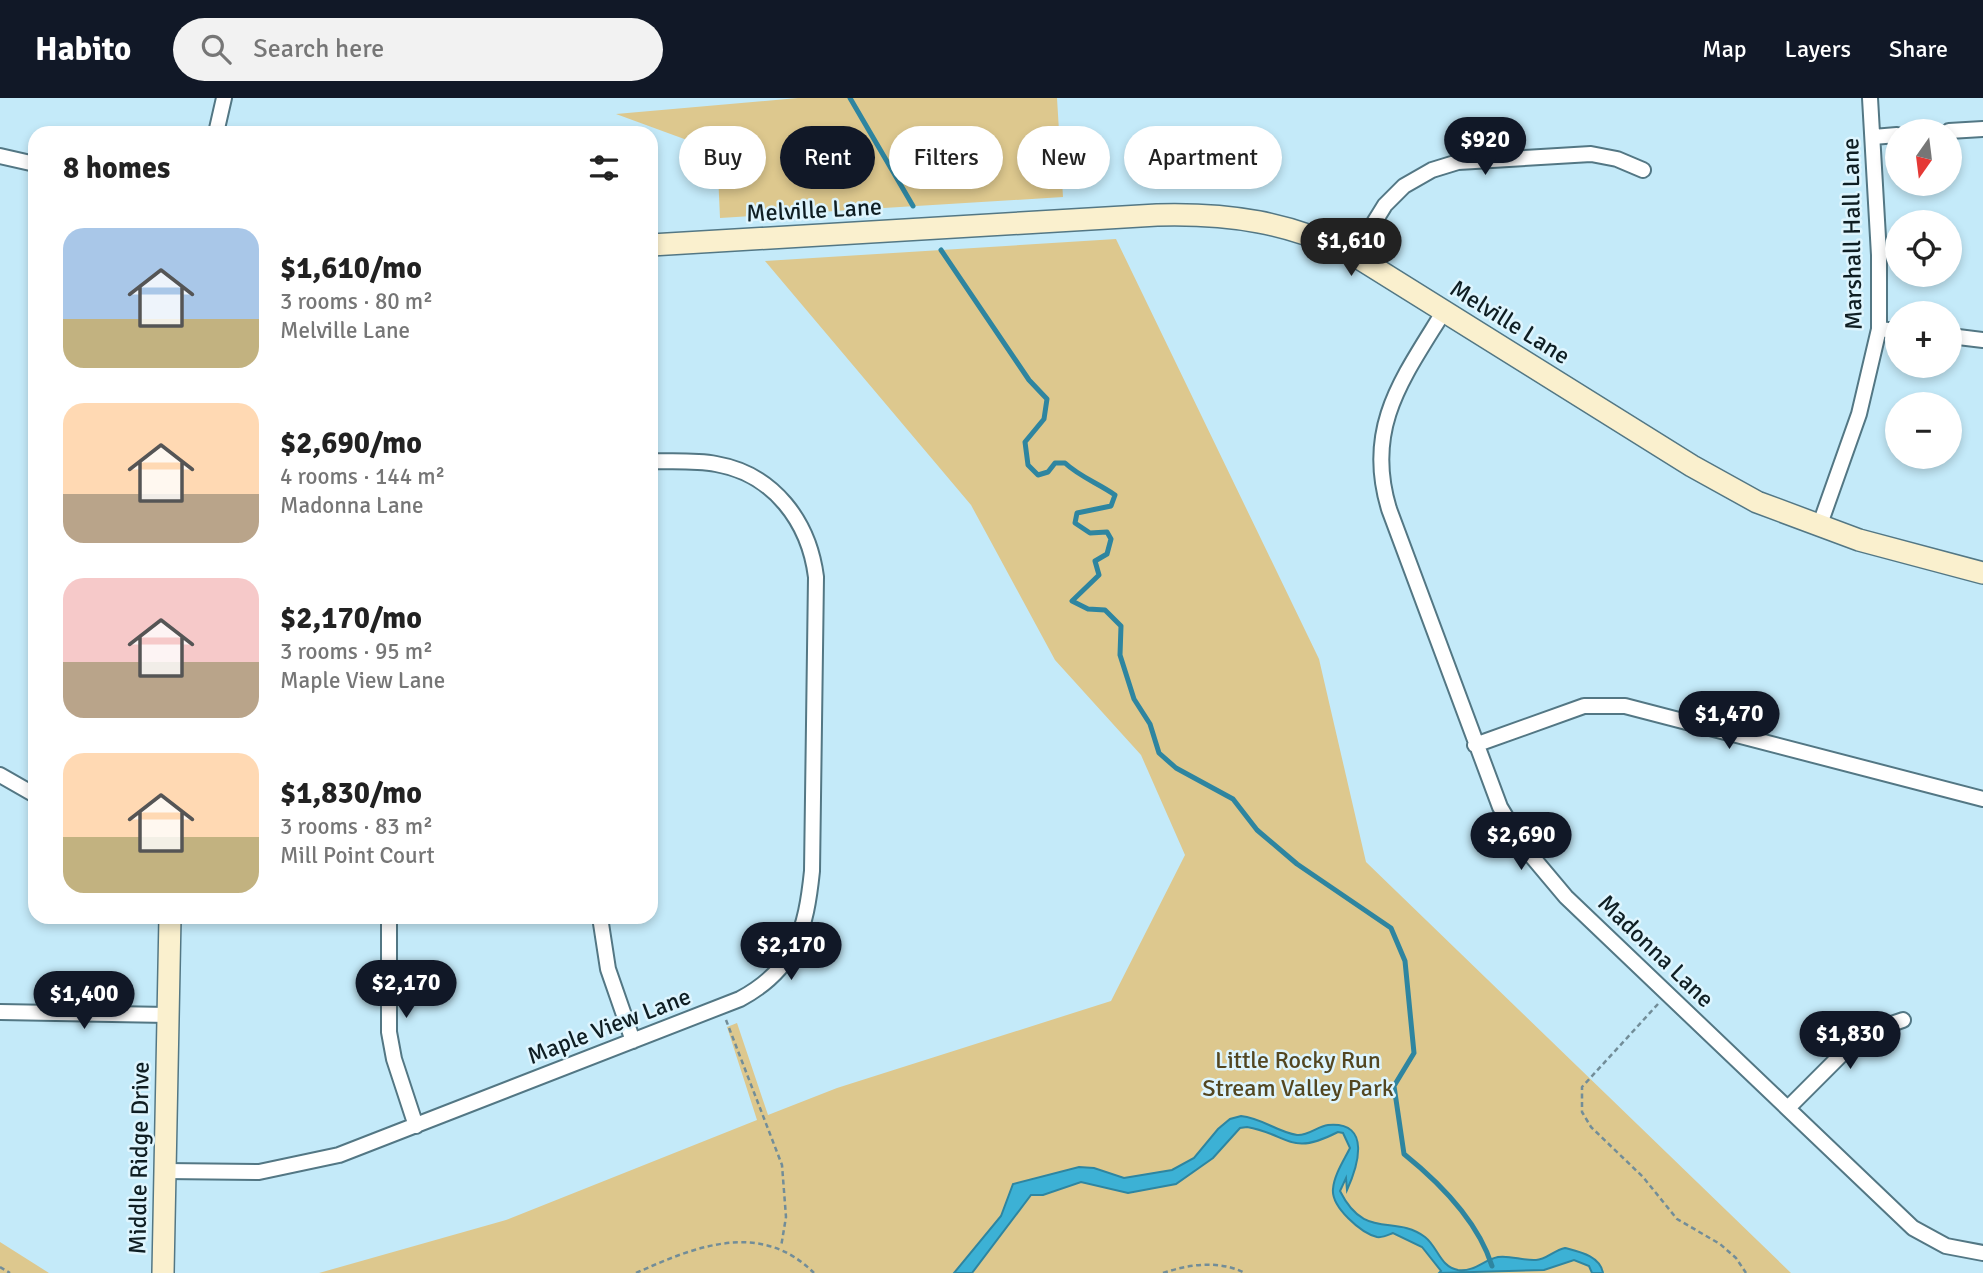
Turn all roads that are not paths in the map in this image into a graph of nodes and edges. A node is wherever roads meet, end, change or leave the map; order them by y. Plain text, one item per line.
1 (224, 98) edge
2 (1870, 98) edge
3 (218, 126) edge
4 (1983, 129) edge
5 (1962, 130) edge
6 (1885, 136) edge
7 (1873, 137) junction
8 (0, 156) edge
9 (28, 162) edge
10 (1643, 170) dead end
11 (658, 245) edge
12 (1354, 255) junction
13 (1444, 311) junction
14 (1879, 329) junction
15 (1885, 330) edge
16 (1962, 337) edge
17 (1983, 340) edge
18 (658, 461) edge
19 (1819, 527) junction
20 (1983, 573) edge
21 (1475, 745) junction
22 (0, 775) edge
23 (28, 791) edge
24 (1983, 799) edge
25 (170, 924) edge
26 (388, 924) edge
27 (601, 924) edge
28 (0, 1012) edge
29 (168, 1015) junction
30 (1903, 1020) dead end
31 (633, 1041) junction
32 (1788, 1108) junction
33 (416, 1126) junction
34 (165, 1171) junction
35 (1983, 1253) edge
36 (163, 1273) edge

1 - 3 street
2 - 7 street, Marshall Hall Lane
4 - 5 street
6 - 7 street
7 - 14 street, Marshall Hall Lane
8 - 9 street
10 - 12 street
11 - 12 street, Melville Lane
12 - 13 street, Melville Lane
13 - 19 street, Melville Lane
13 - 21 street, Madonna Lane
14 - 15 street
14 - 19 street, Marshall Hall Lane
16 - 17 street
18 - 31 street, Maple View Lane
19 - 20 street, Melville Lane
21 - 24 street
21 - 32 street, Madonna Lane
22 - 23 street
25 - 29 street, Middle Ridge Drive
26 - 33 street
27 - 31 street
28 - 29 street
29 - 34 street, Middle Ridge Drive
30 - 32 street
31 - 33 street, Maple View Lane
32 - 35 street, Madonna Lane
33 - 34 street, Maple View Lane
34 - 36 street, Middle Ridge Drive

